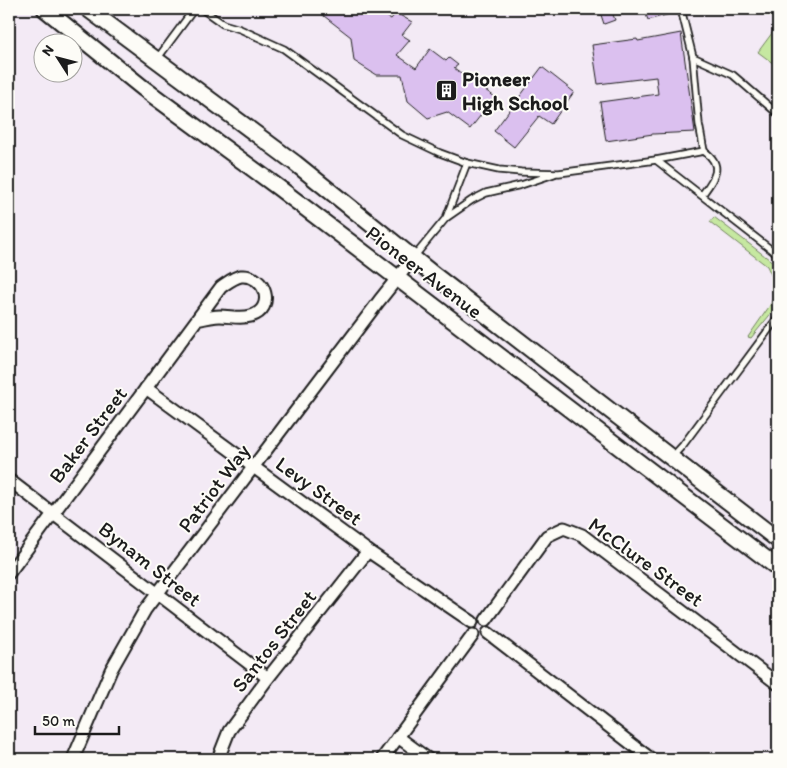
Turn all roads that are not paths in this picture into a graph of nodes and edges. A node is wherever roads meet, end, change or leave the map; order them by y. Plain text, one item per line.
1 (45, 9) edge
2 (88, 9) edge
3 (194, 9) edge
4 (202, 9) edge
5 (681, 9) edge
6 (693, 57) junction
7 (155, 60) junction
8 (778, 114) edge
9 (704, 151) junction
10 (656, 160) junction
11 (467, 163) junction
12 (559, 173) junction
13 (702, 195) junction
14 (446, 218) junction
15 (778, 255) edge
16 (414, 258) junction
17 (397, 278) junction
18 (778, 317) edge
19 (197, 320) junction
20 (146, 388) junction
21 (594, 428) junction
22 (672, 457) junction
23 (254, 467) junction
24 (9, 480) edge
25 (53, 513) junction
26 (778, 540) edge
27 (368, 551) junction
28 (778, 568) edge
29 (9, 573) edge
30 (157, 594) junction
31 (486, 620) junction
32 (472, 622) junction
33 (488, 633) junction
34 (474, 635) junction
35 (268, 678) junction
36 (778, 684) edge
37 (398, 737) junction
38 (73, 759) edge
39 (218, 759) edge
40 (382, 759) edge
41 (428, 759) edge
42 (652, 759) edge

1 - 17 street, Pioneer Avenue
2 - 7 street, Pioneer Avenue
3 - 7 lane
4 - 11 lane
5 - 6 lane
6 - 8 lane
6 - 9 lane
7 - 16 street, Pioneer Avenue
9 - 10 lane
9 - 13 lane
10 - 12 lane
10 - 13 lane
11 - 12 lane
11 - 14 lane
12 - 14 lane
13 - 15 lane
14 - 16 lane
16 - 17 street, Patriot Way
16 - 22 street, Pioneer Avenue
17 - 21 street, Pioneer Avenue
17 - 23 street, Patriot Way
18 - 22 lane
19 - 19 street, Baker Street
19 - 20 street, Baker Street
20 - 23 street, Levy Street
20 - 25 street, Baker Street
21 - 22 street
21 - 28 street, Pioneer Avenue
22 - 26 street, Pioneer Avenue
23 - 27 street, Levy Street
23 - 30 street, Patriot Way
24 - 25 street, Bynam Street
25 - 29 street, Baker Street
25 - 30 street, Bynam Street
27 - 32 street, Levy Street
27 - 35 street, Santos Street
30 - 35 street, Bynam Street
30 - 38 street, Patriot Way
31 - 32 street
31 - 33 street
31 - 36 street, McClure Street
32 - 34 street
33 - 34 street
33 - 42 street
34 - 37 street
35 - 39 street, Santos Street
37 - 40 street
37 - 41 street

